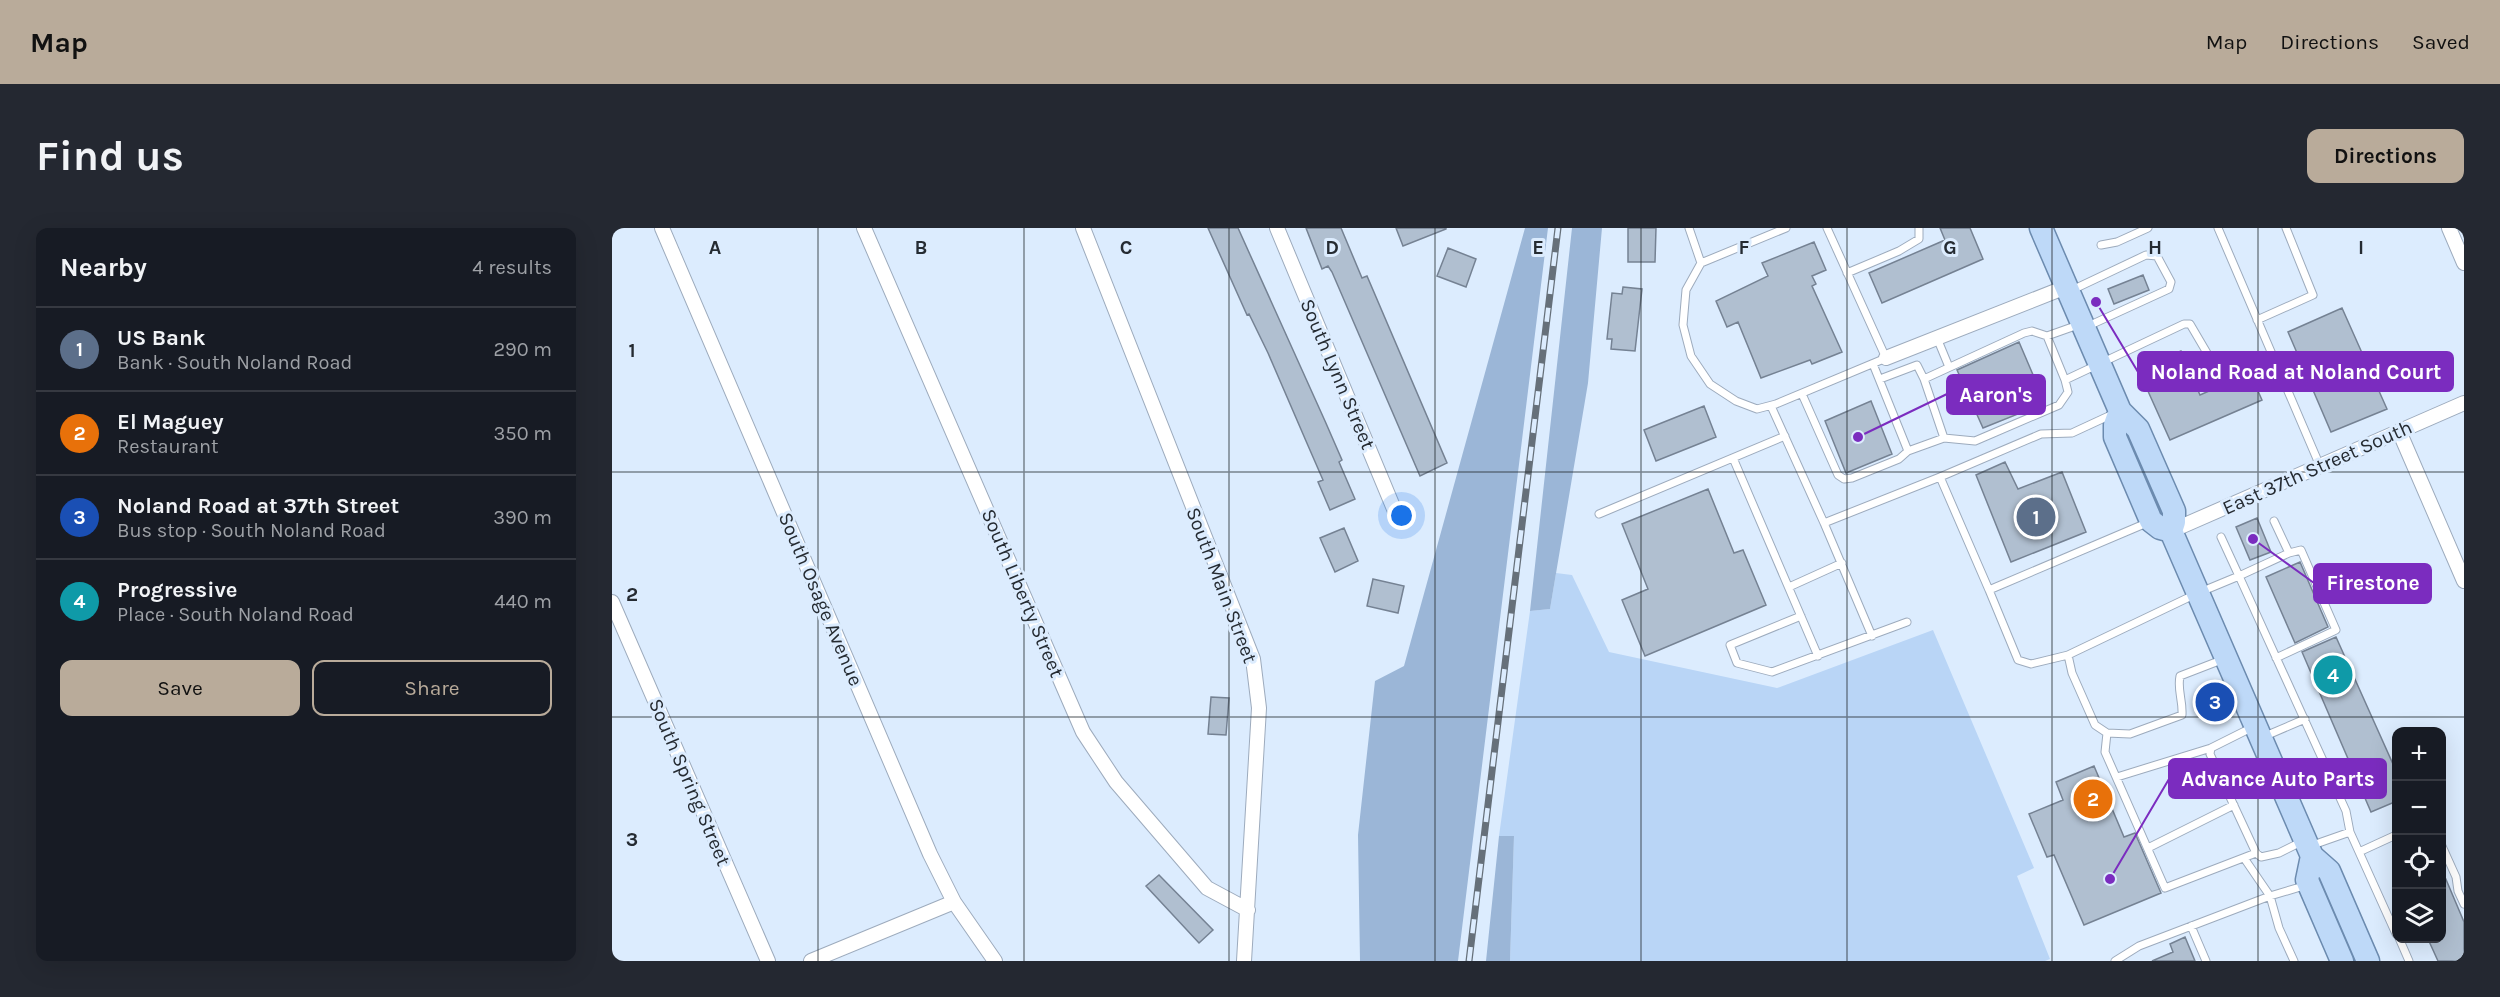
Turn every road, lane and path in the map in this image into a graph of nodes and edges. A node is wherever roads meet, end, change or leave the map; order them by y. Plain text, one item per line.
1 (662, 228) edge
2 (864, 228) edge
3 (1083, 228) edge
4 (1277, 228) edge
5 (1689, 228) edge
6 (1786, 228) edge
7 (1827, 228) edge
8 (1919, 228) edge
9 (2041, 228) edge
10 (2148, 228) edge
11 (2218, 228) edge
12 (2286, 228) edge
13 (2449, 228) edge
14 (2101, 245) dead end
15 (1701, 263) junction
16 (2464, 263) edge
17 (1847, 273) junction
18 (2067, 290) junction
19 (2257, 320) junction
20 (2083, 326) junction
21 (2047, 336) junction
22 (1937, 338) junction
23 (1910, 349) junction
24 (1880, 361) junction
25 (2099, 364) junction
26 (1917, 365) junction
27 (1949, 368) junction
28 (2217, 370) dead end
29 (1880, 379) junction
30 (1924, 379) junction
31 (2065, 380) junction
32 (1802, 394) junction
33 (2464, 403) edge
34 (1771, 406) junction
35 (2120, 411) junction
36 (2399, 431) junction
37 (1785, 436) junction
38 (1944, 438) junction
39 (1908, 451) junction
40 (1733, 458) junction
41 (2320, 466) junction
42 (1940, 477) junction
43 (1599, 514) dead end
44 (1400, 520) dead end
45 (2274, 521) dead end
46 (1824, 523) junction
47 (2161, 526) junction
48 (2221, 537) dead end
49 (2289, 553) junction
50 (1842, 564) junction
51 (2239, 576) junction
52 (2464, 581) edge
53 (1789, 587) junction
54 (1989, 590) junction
55 (2198, 592) junction
56 (612, 602) edge
57 (1801, 616) junction
58 (1907, 622) dead end
59 (1872, 636) junction
60 (2068, 655) junction
61 (1818, 656) junction
62 (2226, 658) junction
63 (2276, 658) junction
64 (2305, 719) junction
65 (2258, 732) junction
66 (2107, 733) junction
67 (2211, 748) junction
68 (2116, 777) junction
69 (2234, 805) junction
70 (2350, 832) junction
71 (2392, 837) edge
72 (2308, 847) junction
73 (2148, 848) junction
74 (2359, 852) junction
75 (2256, 853) junction
76 (2446, 855) edge
77 (2244, 858) junction
78 (2309, 884) junction
79 (2270, 896) junction
80 (954, 902) junction
81 (2464, 904) edge
82 (1248, 910) junction
83 (2392, 923) edge
84 (2190, 926) junction
85 (2401, 943) edge
86 (768, 961) edge
87 (811, 961) edge
88 (995, 961) edge
89 (1244, 961) edge
90 (2115, 961) edge
91 (2206, 961) edge
92 (2294, 961) edge
93 (2342, 961) edge
94 (2368, 961) edge
95 (2409, 961) edge

1 - 80 street, South Osage Avenue
2 - 82 street, South Liberty Street
3 - 82 street, South Main Street
4 - 44 street, South Lynn Street
5 - 15 lane
6 - 15 lane
7 - 17 lane
8 - 17 lane
9 - 18 main road
10 - 14 lane
11 - 19 lane
12 - 19 lane
13 - 16 street
15 - 34 lane
17 - 24 lane
18 - 20 main road
18 - 20 lane
18 - 22 street
19 - 41 lane
20 - 21 lane
20 - 25 main road
21 - 27 lane
21 - 31 lane
22 - 23 street
22 - 27 lane
23 - 24 street
23 - 26 lane
24 - 29 lane
24 - 32 lane
25 - 28 lane
25 - 31 lane
25 - 35 main road
26 - 29 lane
26 - 30 lane
27 - 30 lane
29 - 39 lane
30 - 38 lane
31 - 38 lane
32 - 34 lane
32 - 39 lane
33 - 36 street, East 37th Street South
34 - 37 lane
35 - 42 lane
35 - 47 main road
36 - 41 street, East 37th Street South
36 - 52 street
37 - 40 lane
37 - 46 lane
38 - 39 lane
40 - 43 lane
40 - 53 lane
41 - 47 street, East 37th Street South
42 - 46 lane
42 - 54 lane
45 - 49 lane
46 - 50 lane
47 - 54 lane
47 - 55 main road
48 - 51 lane
49 - 51 lane
49 - 63 lane
50 - 53 lane
50 - 59 lane
51 - 55 lane
51 - 63 lane
53 - 57 lane
54 - 60 lane
55 - 60 lane
55 - 62 main road
56 - 86 street, South Spring Street
57 - 61 lane
57 - 61 lane
58 - 59 lane
59 - 61 lane
60 - 66 lane
62 - 65 main road
62 - 66 lane
63 - 64 lane
64 - 65 lane
64 - 70 lane
65 - 67 lane
65 - 72 main road
66 - 68 lane
67 - 68 lane
67 - 69 lane
68 - 73 lane
69 - 73 lane
69 - 75 lane
70 - 72 lane
70 - 74 lane
71 - 74 lane
72 - 75 lane
72 - 78 main road
72 - 94 main road
73 - 77 lane
74 - 83 lane
75 - 77 lane
76 - 81 lane
77 - 79 lane
78 - 79 lane
78 - 93 main road
79 - 84 lane
79 - 92 lane
80 - 87 street
80 - 88 street, South Osage Avenue
82 - 89 street, South Main Street
84 - 90 lane
84 - 91 lane
85 - 95 lane

